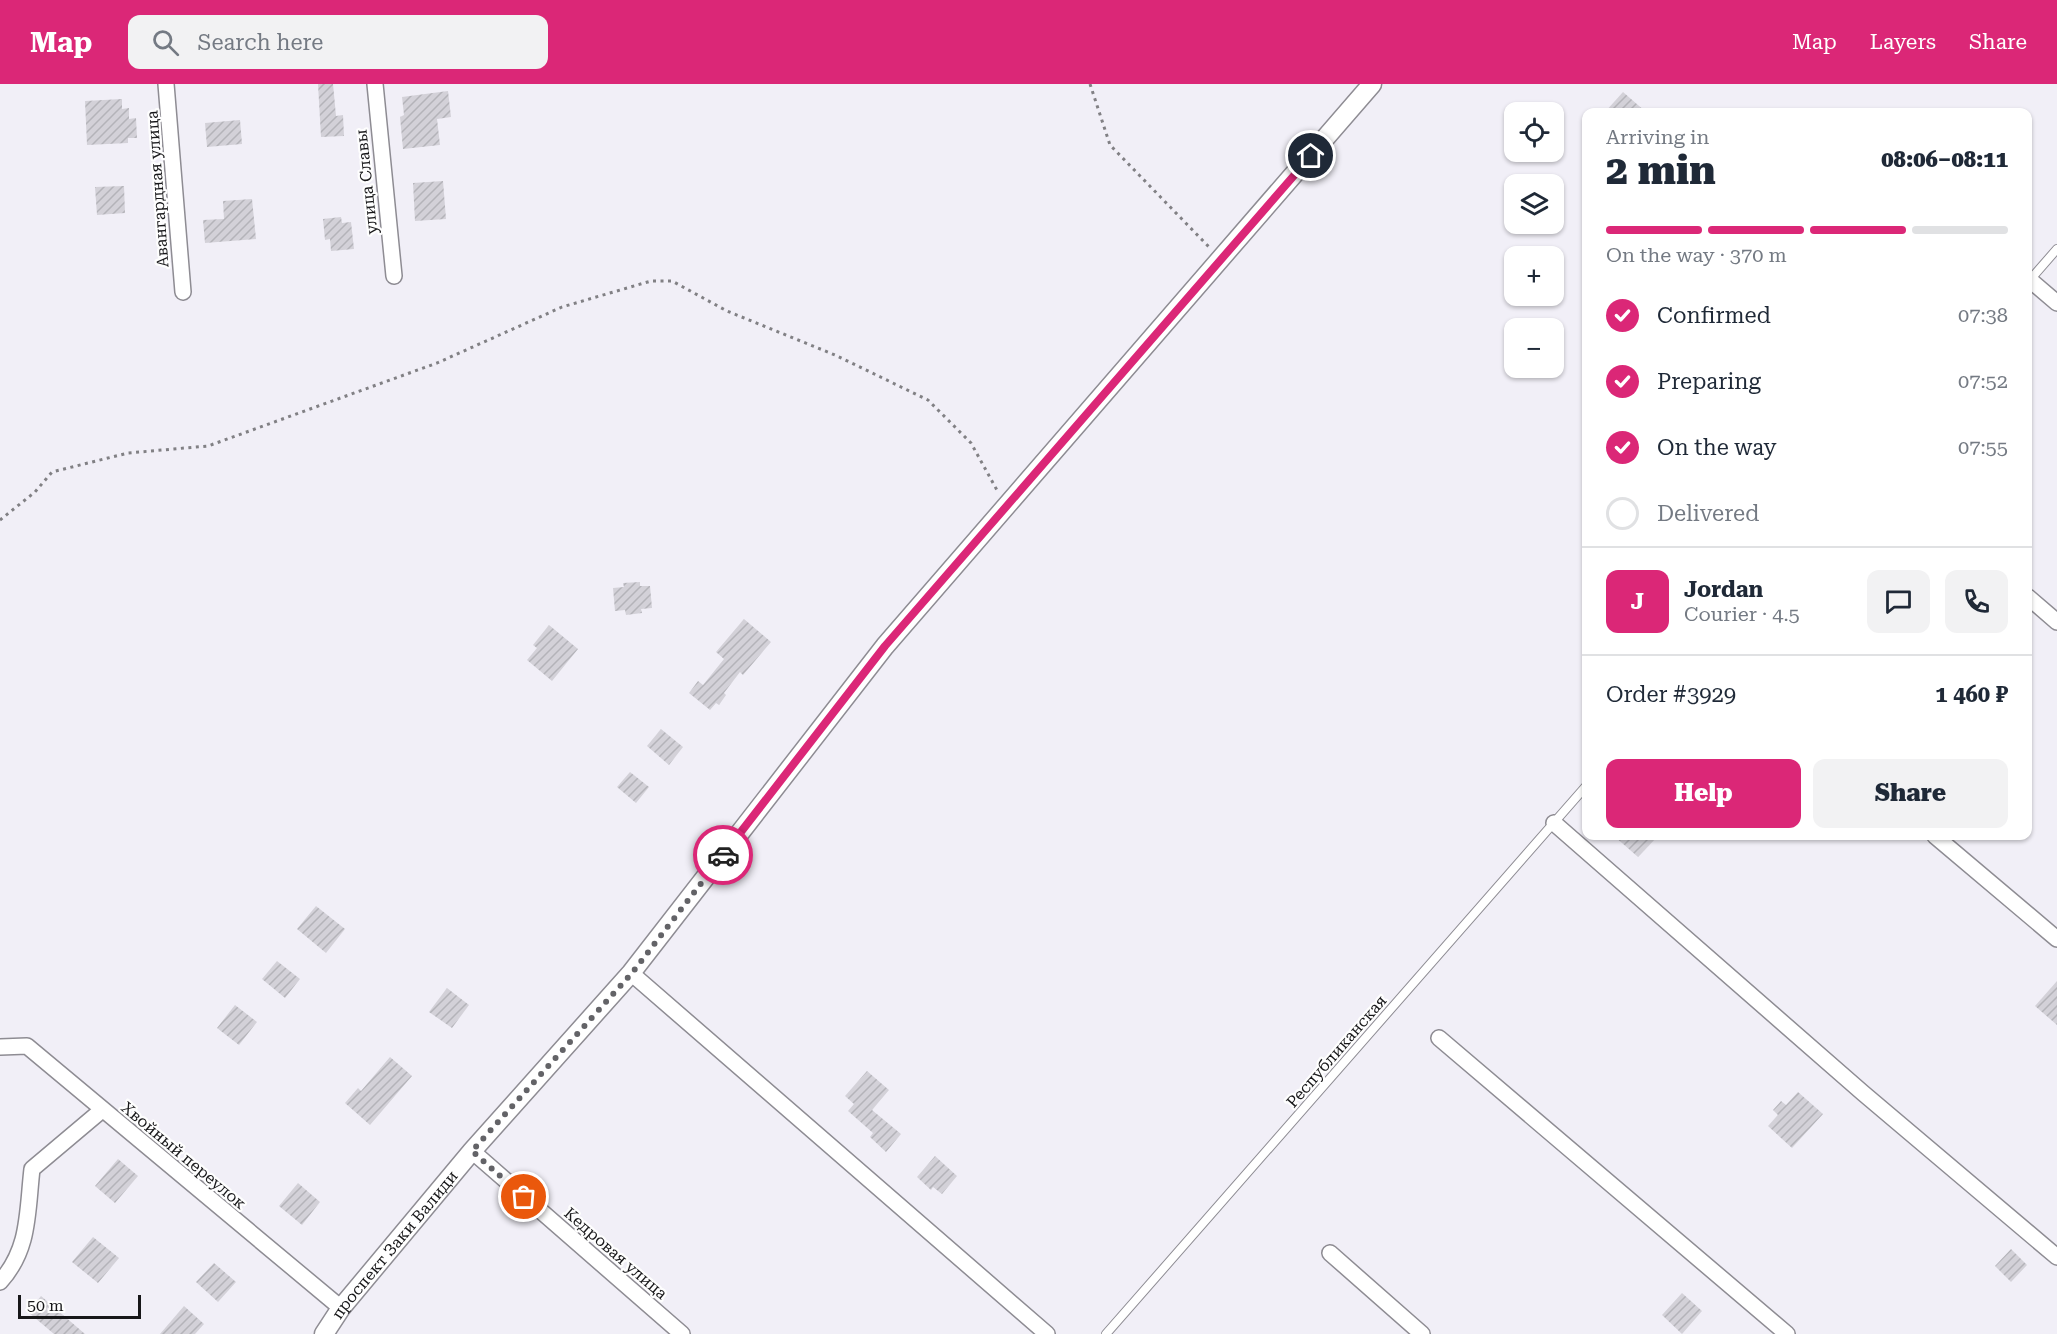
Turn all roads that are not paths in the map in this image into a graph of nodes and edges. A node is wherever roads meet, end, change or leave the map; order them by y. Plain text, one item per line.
1 (166, 84) edge
2 (375, 84) edge
3 (1372, 84) edge
4 (2057, 249) edge
5 (394, 276) dead end
6 (2032, 278) edge
7 (2032, 283) edge
8 (183, 292) dead end
9 (2057, 303) edge
10 (2032, 600) edge
11 (2057, 622) edge
12 (1582, 791) edge
13 (1554, 823) junction
14 (1940, 840) edge
15 (2057, 939) edge
16 (632, 973) junction
17 (1439, 1038) dead end
18 (0, 1047) edge
19 (102, 1110) junction
20 (472, 1151) junction
21 (1330, 1253) dead end
22 (2057, 1257) edge
23 (0, 1282) edge
24 (341, 1308) junction
25 (324, 1334) edge
26 (682, 1334) edge
27 (1047, 1334) edge
28 (1106, 1334) edge
29 (1422, 1334) edge
30 (1787, 1334) edge

1 - 8 street, Авангардная улица
2 - 5 street, улица Славы
3 - 16 street, проспект Заки Валиди
4 - 6 lane
7 - 9 street
10 - 11 street
12 - 13 lane, Республиканская
13 - 22 street
13 - 28 lane, Республиканская
14 - 15 street
16 - 20 street, проспект Заки Валиди
16 - 27 street
17 - 30 street
18 - 19 street, Хвойный переулок
19 - 23 street
19 - 24 street, Хвойный переулок
20 - 24 street, проспект Заки Валиди
20 - 26 street, Кедровая улица
21 - 29 street
24 - 25 street, проспект Заки Валиди

